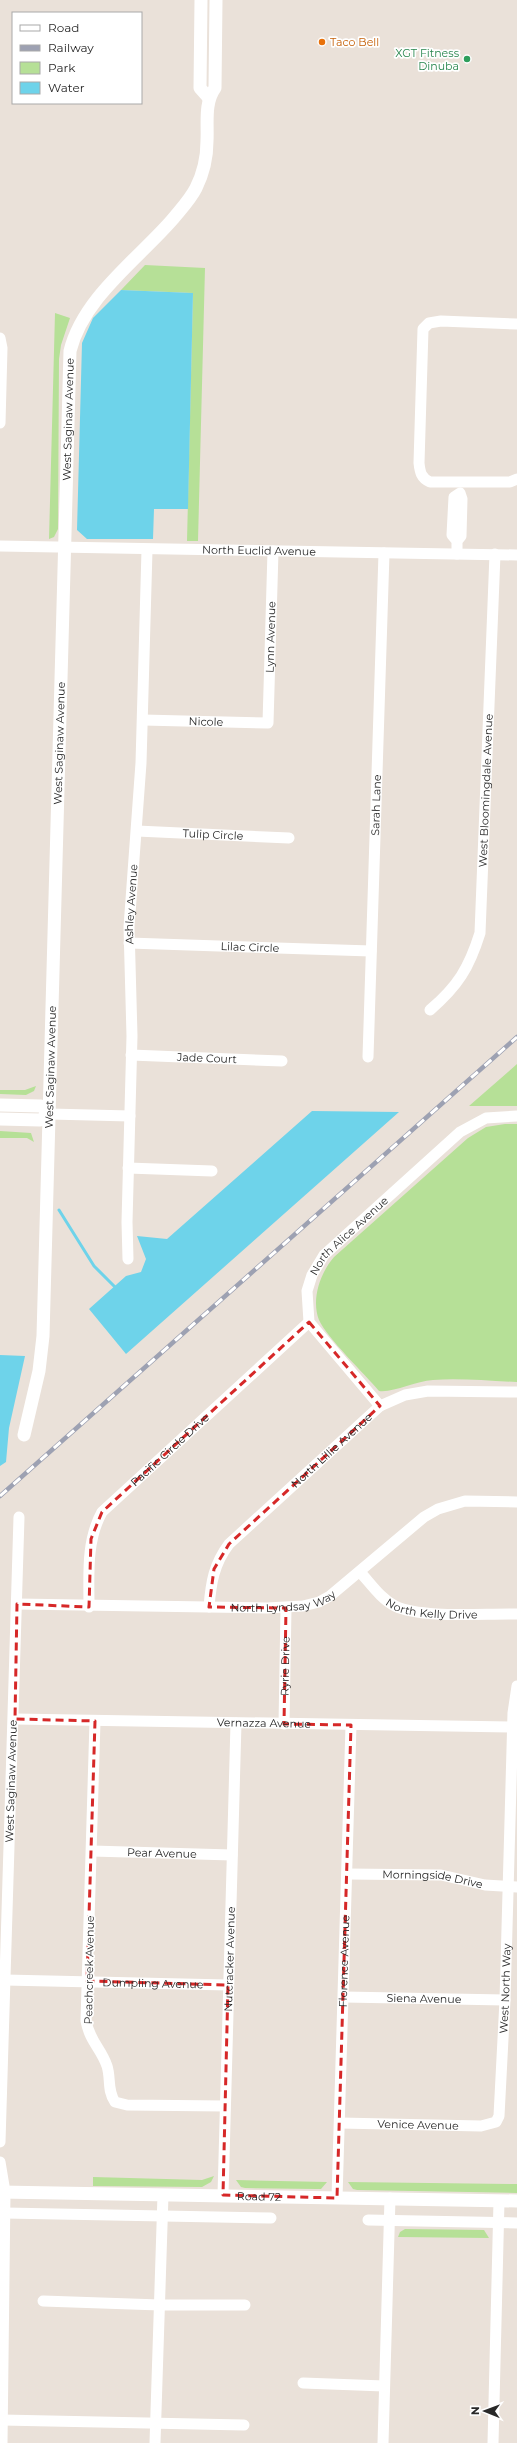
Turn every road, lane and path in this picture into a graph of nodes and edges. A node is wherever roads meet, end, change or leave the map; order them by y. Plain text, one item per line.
1 (201, 0) edge
2 (216, 0) edge
3 (208, 97) junction
4 (517, 324) edge
5 (0, 338) edge
6 (0, 423) edge
7 (517, 479) edge
8 (459, 482) junction
9 (0, 546) edge
10 (66, 547) junction
11 (147, 550) junction
12 (272, 551) junction
13 (384, 553) junction
14 (457, 554) junction
15 (495, 554) junction
16 (517, 555) edge
17 (143, 720) junction
18 (268, 723) joint
19 (137, 831) junction
20 (288, 838) dead end
21 (129, 943) junction
22 (371, 951) junction
23 (430, 1010) dead end
24 (131, 1055) junction
25 (368, 1057) dead end
26 (282, 1060) dead end
27 (0, 1105) edge
28 (50, 1114) junction
29 (130, 1116) junction
30 (517, 1116) edge
31 (0, 1119) edge
32 (128, 1168) junction
33 (212, 1171) dead end
34 (128, 1259) dead end
35 (309, 1322) junction
36 (517, 1392) edge
37 (380, 1406) junction
38 (24, 1435) dead end
39 (517, 1502) edge
40 (19, 1517) dead end
41 (360, 1572) junction
42 (17, 1604) junction
43 (89, 1607) junction
44 (209, 1607) junction
45 (286, 1608) junction
46 (517, 1614) edge
47 (517, 1686) edge
48 (15, 1719) junction
49 (95, 1721) junction
50 (236, 1723) junction
51 (284, 1724) junction
52 (351, 1725) junction
53 (512, 1727) junction
54 (92, 1851) junction
55 (232, 1854) junction
56 (348, 1874) junction
57 (513, 1887) edge
58 (6, 1980) junction
59 (87, 1981) junction
60 (228, 1985) junction
61 (344, 1997) junction
62 (505, 2000) junction
63 (224, 2106) junction
64 (496, 2122) joint
65 (340, 2123) junction
66 (0, 2142) edge
67 (0, 2162) edge
68 (3, 2192) edge
69 (163, 2194) junction
70 (223, 2195) junction
71 (337, 2198) junction
72 (390, 2198) junction
73 (499, 2201) junction
74 (517, 2201) edge
75 (5, 2213) junction
76 (163, 2215) junction
77 (271, 2218) dead end
78 (368, 2220) dead end
79 (389, 2220) junction
80 (499, 2223) junction
81 (517, 2223) edge
82 (43, 2301) dead end
83 (245, 2304) dead end
84 (160, 2305) junction
85 (303, 2383) dead end
86 (384, 2386) junction
87 (2, 2420) junction
88 (156, 2422) junction
89 (244, 2425) dead end
90 (2, 2443) edge
91 (155, 2443) edge
92 (383, 2443) edge
93 (493, 2443) edge

1 - 3 street, West Saginaw Avenue
2 - 3 street, West Saginaw Avenue
3 - 10 street, West Saginaw Avenue
4 - 8 street
5 - 6 street
7 - 8 street
8 - 14 street
9 - 10 street, North Euclid Avenue
10 - 11 street, North Euclid Avenue
10 - 28 street, West Saginaw Avenue
11 - 12 street, North Euclid Avenue
11 - 17 street, Ashley Avenue
12 - 13 street, North Euclid Avenue
12 - 18 street, Lynn Avenue
13 - 14 street, North Euclid Avenue
13 - 22 street, Sarah Lane
14 - 15 street, North Euclid Avenue
15 - 16 street, North Euclid Avenue
15 - 23 street, West Bloomingdale Avenue
17 - 18 street, Nicole
17 - 19 street, Ashley Avenue
19 - 20 street, Tulip Circle
19 - 21 street, Ashley Avenue
21 - 22 street, Lilac Circle
21 - 24 street, Ashley Avenue
22 - 25 street, Sarah Lane
24 - 26 street, Jade Court
24 - 29 street, Ashley Avenue
27 - 28 street
28 - 29 street
28 - 31 street
28 - 38 street, West Saginaw Avenue
29 - 32 street, Ashley Avenue
30 - 35 street, North Alice Avenue
32 - 33 street
32 - 34 street, Ashley Avenue
35 - 37 street
35 - 43 street, Pacific Circle Drive
36 - 37 street, North Lillie Avenue
37 - 44 street, North Lillie Avenue
39 - 41 street, North Lyndsay Way
40 - 42 street, West Saginaw Avenue
41 - 45 street, North Lyndsay Way
41 - 46 street, North Kelly Drive
42 - 43 street, North Lyndsay Way
42 - 48 street, West Saginaw Avenue
43 - 44 street, North Lyndsay Way
44 - 45 street, North Lyndsay Way
45 - 51 street, Ryrie Drive
47 - 53 street, West North Way
48 - 49 street, Vernazza Avenue
48 - 58 street, West Saginaw Avenue
49 - 50 street, Vernazza Avenue
49 - 54 street, Peachcreek Avenue
50 - 51 street, Vernazza Avenue
50 - 55 street, Nutcracker Avenue
51 - 52 street, Vernazza Avenue
52 - 53 street, Vernazza Avenue
52 - 56 street, Florence Avenue
53 - 57 street, West North Way
54 - 55 street, Pear Avenue
54 - 59 street, Peachcreek Avenue
55 - 60 street, Nutcracker Avenue
56 - 57 street, Morningside Drive
56 - 61 street, Florence Avenue
57 - 62 street, West North Way
58 - 59 street, Dumpling Avenue
58 - 66 street, West Saginaw Avenue
59 - 60 street, Dumpling Avenue
59 - 63 street, Peachcreek Avenue
60 - 63 street, Nutcracker Avenue
61 - 62 street, Siena Avenue
61 - 65 street, Florence Avenue
62 - 64 street, West North Way
63 - 70 street, Nutcracker Avenue
64 - 65 street, Venice Avenue
65 - 71 street, Florence Avenue
67 - 68 street
68 - 69 street, Road 72
68 - 75 street
69 - 70 street, Road 72
69 - 76 street
70 - 71 street, Road 72
71 - 72 street, Road 72
72 - 73 street, Road 72
72 - 79 street
73 - 74 street, Road 72
73 - 80 street
75 - 76 street
75 - 87 street
76 - 77 street
76 - 84 street
78 - 79 street
79 - 80 street
79 - 86 street
80 - 81 street
80 - 93 street
82 - 84 street
83 - 84 street
84 - 88 street
85 - 86 street
86 - 92 street
87 - 88 street
87 - 90 street
88 - 89 street
88 - 91 street

